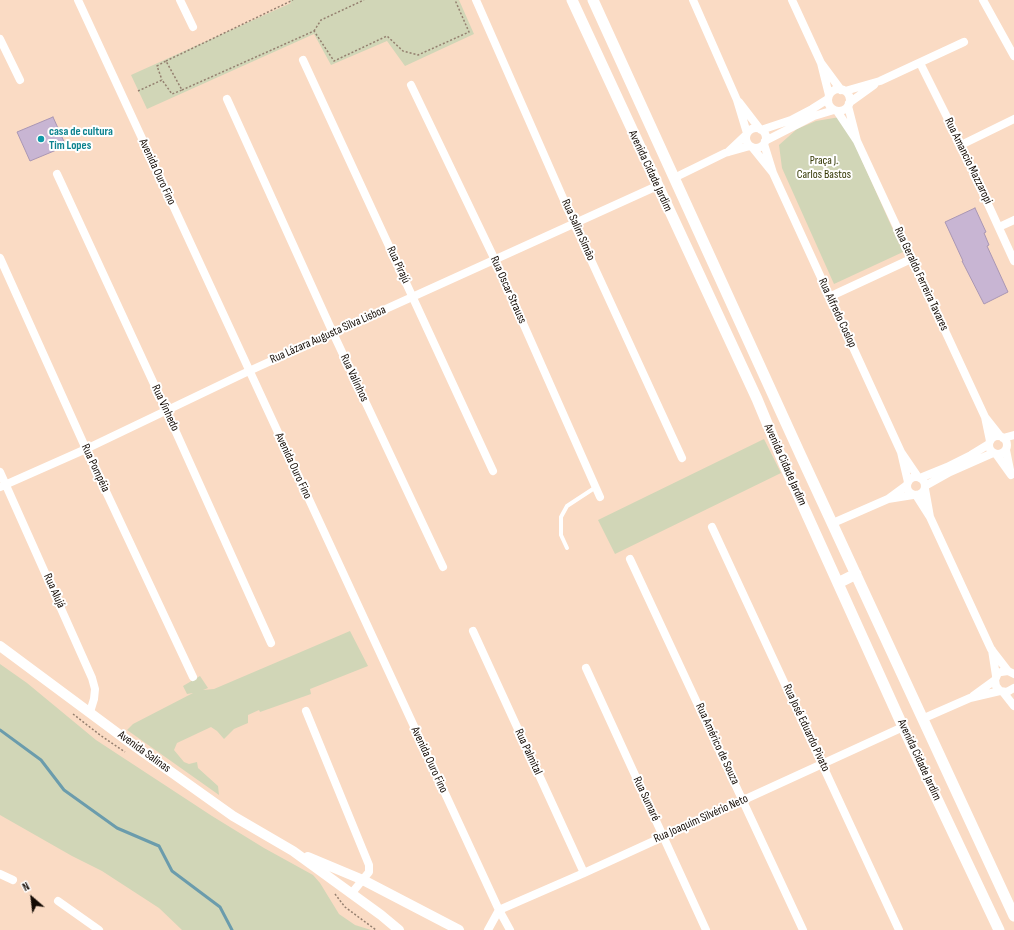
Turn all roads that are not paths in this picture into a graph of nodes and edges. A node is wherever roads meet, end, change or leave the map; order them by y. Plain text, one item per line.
1 (78, 0) edge
2 (180, 0) edge
3 (476, 0) edge
4 (572, 0) edge
5 (593, 0) edge
6 (693, 0) edge
7 (792, 0) edge
8 (983, 0) edge
9 (193, 27) dead end
10 (0, 39) edge
11 (964, 42) dead end
12 (1014, 56) edge
13 (303, 60) dead end
14 (821, 62) junction
15 (920, 63) junction
16 (20, 80) dead end
17 (880, 81) junction
18 (411, 85) dead end
19 (843, 91) junction
20 (829, 97) junction
21 (227, 99) dead end
22 (737, 100) junction
23 (849, 105) junction
24 (836, 111) junction
25 (1014, 119) edge
26 (760, 129) junction
27 (747, 134) junction
28 (857, 141) junction
29 (764, 142) junction
30 (960, 145) junction
31 (751, 146) junction
32 (725, 153) junction
33 (773, 173) junction
34 (57, 174) dead end
35 (674, 178) junction
36 (657, 186) junction
37 (1014, 220) edge
38 (574, 223) junction
39 (999, 227) junction
40 (0, 258) edge
41 (911, 259) junction
42 (495, 260) junction
43 (1014, 261) edge
44 (413, 297) junction
45 (829, 297) junction
46 (333, 333) junction
47 (249, 371) junction
48 (772, 392) junction
49 (756, 399) junction
50 (166, 410) junction
51 (985, 417) junction
52 (1014, 436) edge
53 (1002, 437) junction
54 (989, 443) junction
55 (1009, 446) edge
56 (86, 449) junction
57 (901, 452) junction
58 (995, 454) junction
59 (682, 458) dead end
60 (973, 458) junction
61 (949, 469) junction
62 (493, 471) dead end
63 (0, 472) edge
64 (919, 478) junction
65 (1012, 479) edge
66 (907, 484) junction
67 (3, 486) edge
68 (596, 487) junction
69 (925, 487) junction
70 (914, 495) junction
71 (600, 497) dead end
72 (888, 499) junction
73 (930, 517) junction
74 (833, 524) junction
75 (712, 527) dead end
76 (567, 548) dead end
77 (630, 559) dead end
78 (443, 567) dead end
79 (856, 574) junction
80 (838, 583) junction
81 (473, 631) dead end
82 (271, 643) dead end
83 (0, 646) edge
84 (991, 649) junction
85 (586, 668) dead end
86 (1012, 672) edge
87 (192, 677) dead end
88 (995, 678) junction
89 (1014, 688) edge
90 (1001, 691) junction
91 (970, 698) junction
92 (1014, 706) edge
93 (306, 711) dead end
94 (90, 712) junction
95 (922, 719) junction
96 (903, 727) junction
97 (822, 764) junction
98 (743, 801) junction
99 (663, 836) junction
100 (293, 851) junction
101 (584, 873) junction
102 (0, 874) edge
103 (13, 880) dead end
104 (363, 880) junction
105 (351, 894) junction
106 (58, 901) dead end
107 (499, 910) junction
108 (1014, 916) edge
109 (93, 928) edge
110 (399, 930) edge
111 (459, 930) edge
112 (488, 930) edge
113 (510, 930) edge
114 (706, 930) edge
115 (803, 930) edge
116 (899, 930) edge
117 (999, 930) edge

1 - 47 street, Avenida Ouro Fino
2 - 9 street
3 - 38 street, Rua Salim Simão
4 - 36 main road, Avenida Cidade Jardim
5 - 35 main road, Avenida Cidade Jardim
6 - 22 street
7 - 14 street
8 - 12 street
10 - 16 street
11 - 15 street
13 - 44 street, Rua Pirajú
14 - 19 street
14 - 20 street
15 - 17 street
15 - 30 street, Rua Amancio Mazzaropi
17 - 19 street
17 - 23 street
18 - 42 street, Rua Oscar Strauss
19 - 20 street
19 - 23 street
20 - 24 street
20 - 26 street
21 - 46 street, Rua Valinhos
22 - 26 street
22 - 27 street
23 - 24 street
23 - 28 street
24 - 28 street
24 - 29 street
25 - 30 street
26 - 27 street
26 - 29 street
27 - 31 street
27 - 32 street
28 - 41 street, Rua Geraldo Ferreira Tavares
29 - 31 street
29 - 33 street
30 - 39 street, Rua Amancio Mazzaropi
31 - 32 street
31 - 33 street
32 - 35 street
33 - 45 street, Rua Alfredo Coslop
34 - 50 street, Rua Vinhedo
35 - 48 main road, Avenida Cidade Jardim
36 - 38 street, Rua Lázara Augusta Silva Lisboa
36 - 49 main road, Avenida Cidade Jardim
37 - 39 street
38 - 42 street, Rua Lázara Augusta Silva Lisboa
38 - 59 street, Rua Salim Simão
39 - 43 street, Rua Amancio Mazzaropi
40 - 56 street, Rua Pompéia
41 - 45 street
41 - 51 street, Rua Geraldo Ferreira Tavares
42 - 44 street, Rua Lázara Augusta Silva Lisboa
42 - 68 street, Rua Oscar Strauss
44 - 46 street, Rua Lázara Augusta Silva Lisboa
44 - 62 street, Rua Pirajú
45 - 57 street, Rua Alfredo Coslop
46 - 47 street, Rua Lázara Augusta Silva Lisboa
46 - 78 street, Rua Valinhos
47 - 50 street, Rua Lázara Augusta Silva Lisboa
47 - 107 street, Avenida Ouro Fino
48 - 49 main road
48 - 74 main road, Avenida Cidade Jardim
49 - 80 main road, Avenida Cidade Jardim
50 - 56 street, Rua Lázara Augusta Silva Lisboa
50 - 82 street, Rua Vinhedo
51 - 53 street, Rua Geraldo Ferreira Tavares
51 - 54 street, Rua Geraldo Ferreira Tavares
52 - 53 street
53 - 54 street
53 - 55 street
54 - 58 street
54 - 60 street
55 - 58 street
55 - 65 street
56 - 67 street, Rua Lázara Augusta Silva Lisboa
56 - 87 street, Rua Pompéia
57 - 64 street, Rua Alfredo Coslop
57 - 66 street, Rua Alfredo Coslop
58 - 60 street
58 - 65 street
60 - 61 street
61 - 64 street
61 - 69 street
63 - 67 street, Rua Alujá
64 - 66 street
64 - 69 street
66 - 70 street
66 - 72 street
67 - 94 street, Rua Alujá
68 - 71 street, Rua Oscar Strauss
68 - 76 lane
69 - 70 street
69 - 73 street
70 - 72 street
70 - 73 street
72 - 74 street
73 - 84 street
74 - 79 main road, Avenida Cidade Jardim
75 - 97 street, Rua José Eduardo Pivato
77 - 98 street, Rua Américo de Souza
79 - 80 main road
79 - 95 main road, Avenida Cidade Jardim
80 - 96 main road, Avenida Cidade Jardim
81 - 101 street, Rua Palmital
83 - 94 street, Avenida Salinas
84 - 86 street
84 - 88 street
85 - 99 street, Rua Sumaré
86 - 88 street
88 - 90 street
88 - 91 street
89 - 90 street
90 - 91 street
90 - 92 street
91 - 95 street
93 - 104 street
94 - 100 street, Avenida Salinas
95 - 108 main road, Avenida Cidade Jardim
96 - 97 street, Rua Joaquim Silvério Neto
96 - 117 main road, Avenida Cidade Jardim
97 - 98 street, Rua Joaquim Silvério Neto
97 - 116 street, Rua José Eduardo Pivato
98 - 99 street, Rua Joaquim Silvério Neto
98 - 115 street, Rua Américo de Souza
99 - 101 street, Rua Joaquim Silvério Neto
99 - 114 street, Rua Sumaré
100 - 104 street, Avenida Salinas
100 - 105 street, Avenida Salinas
101 - 107 street, Rua Joaquim Silvério Neto
102 - 103 street
104 - 105 street
104 - 111 street, Avenida Salinas
105 - 110 street, Avenida Salinas
106 - 109 street
107 - 112 street
107 - 113 street, Avenida Ouro Fino

